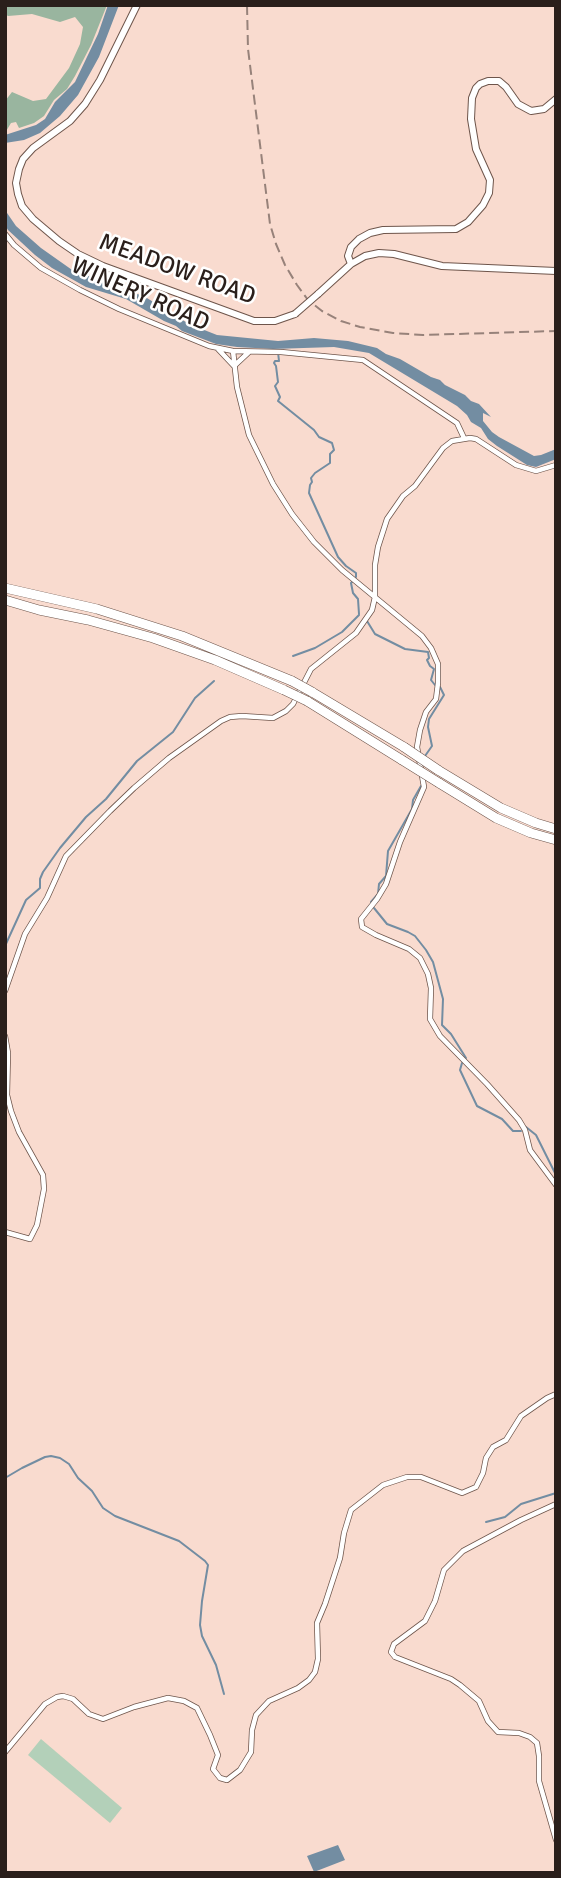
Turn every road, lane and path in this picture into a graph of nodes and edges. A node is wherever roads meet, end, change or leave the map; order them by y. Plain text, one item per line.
1 (137, 5) edge
2 (556, 99) edge
3 (5, 234) edge
4 (351, 264) junction
5 (556, 271) edge
6 (218, 349) junction
7 (233, 351) junction
8 (250, 352) junction
9 (234, 366) junction
10 (464, 438) junction
11 (556, 465) edge
12 (374, 578) junction
13 (361, 584) junction
14 (5, 588) edge
15 (375, 597) junction
16 (5, 600) edge
17 (556, 829) edge
18 (556, 840) edge
19 (5, 991) edge
20 (5, 1036) edge
21 (556, 1185) edge
22 (5, 1231) edge
23 (556, 1394) edge
24 (556, 1504) edge
25 (5, 1752) edge
26 (556, 1840) edge

1 - 4 main road, MEADOW ROAD, bridge
2 - 4 main road
3 - 6 street, WINERY ROAD
4 - 5 main road, MEADOW ROAD
6 - 7 street, WINERY ROAD
6 - 9 street
7 - 8 street, WINERY ROAD
7 - 9 street
8 - 9 street
8 - 10 street, WINERY ROAD
9 - 13 street
10 - 11 street
10 - 12 street
12 - 13 street
12 - 15 street
13 - 15 street
14 - 17 highway, bridge
15 - 19 street
15 - 21 street
16 - 18 highway, bridge
20 - 22 street
23 - 25 street
24 - 26 street

